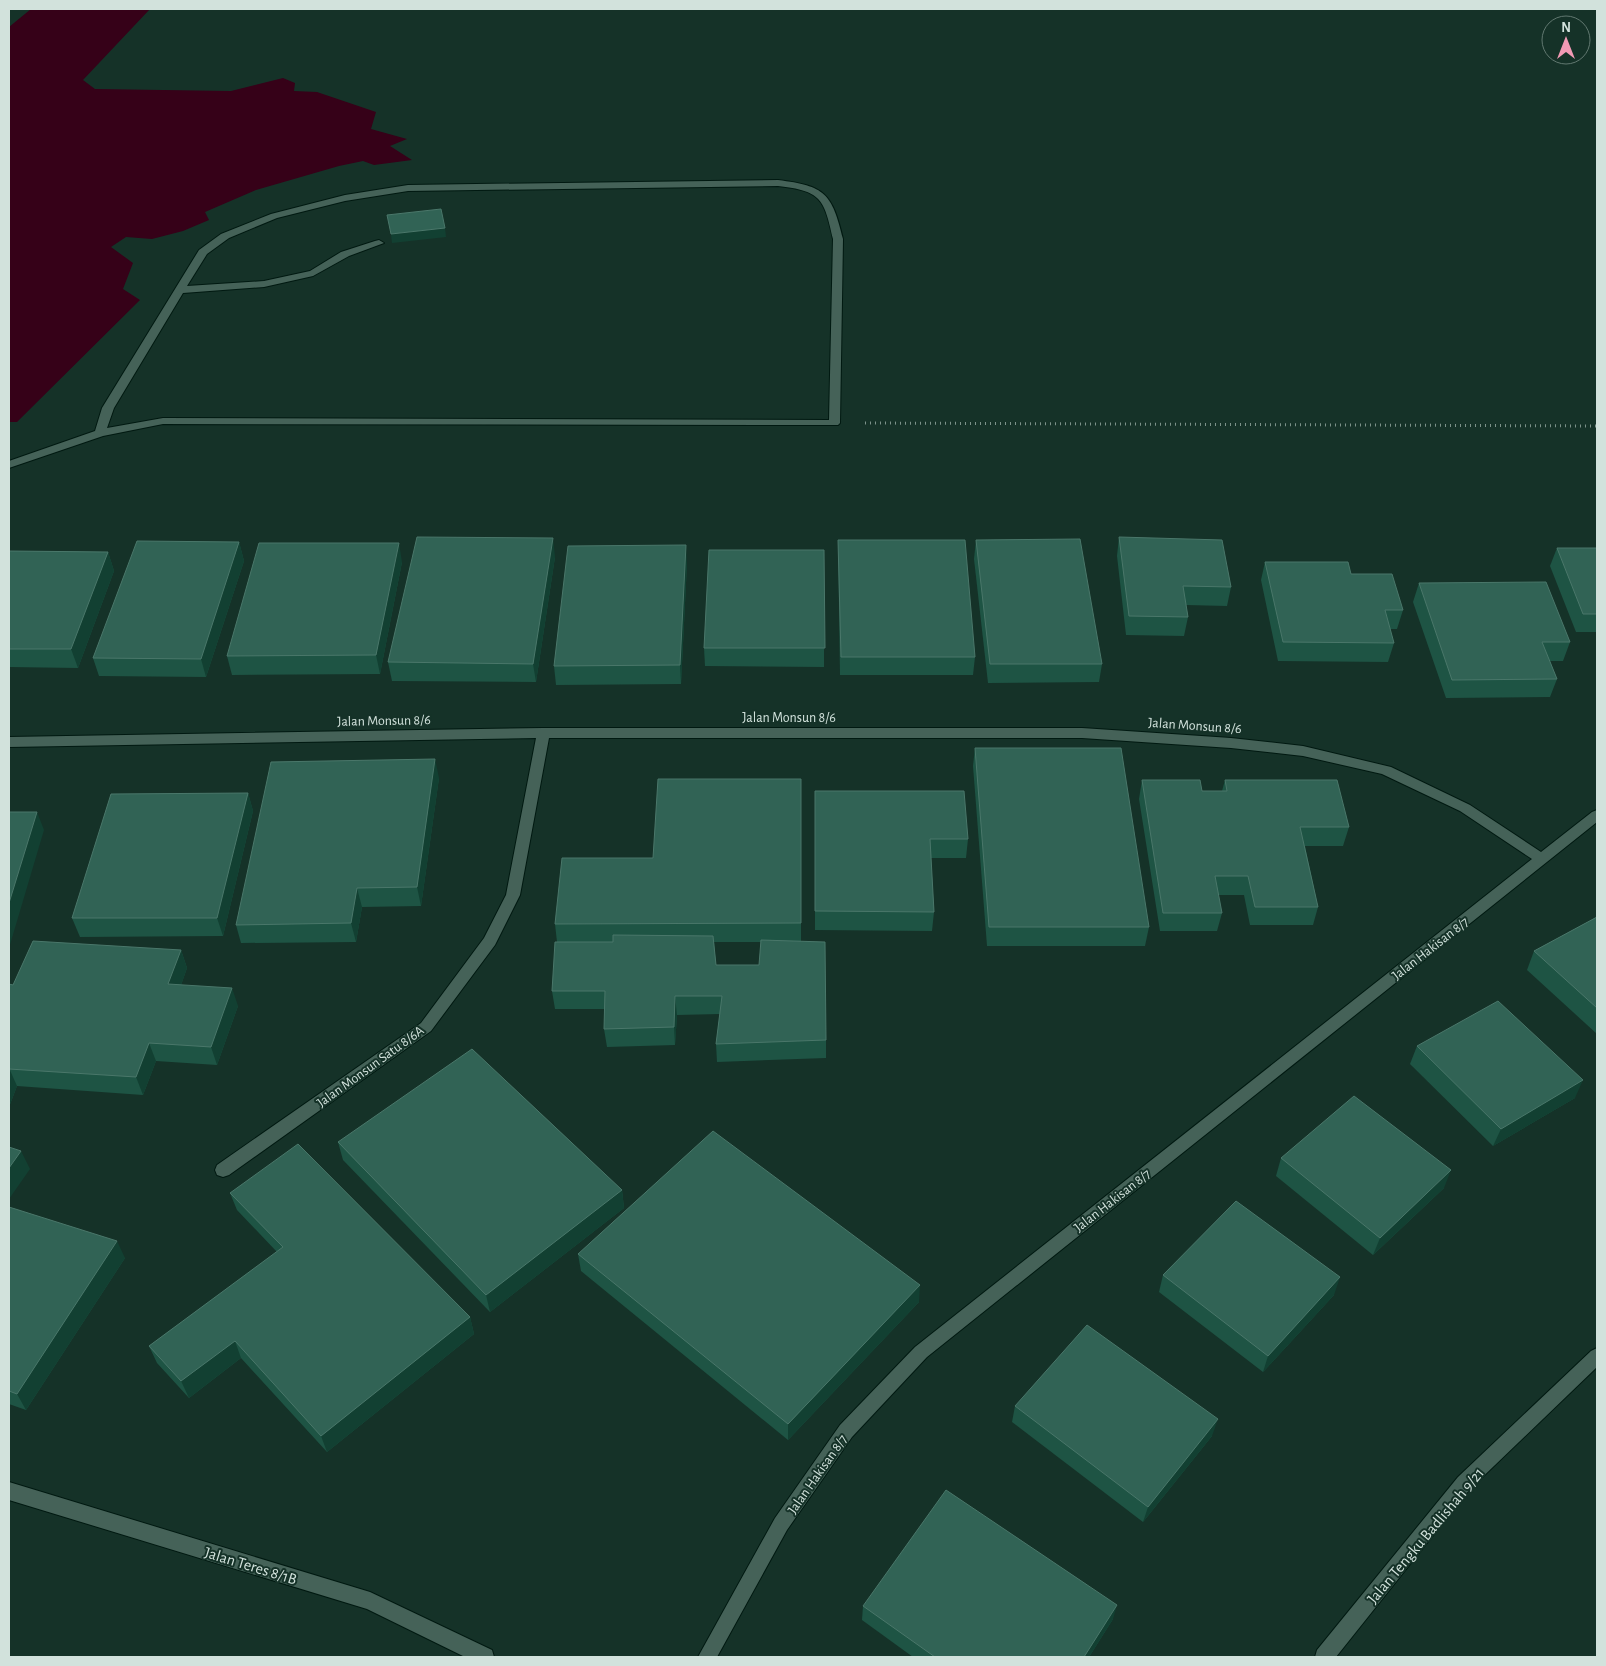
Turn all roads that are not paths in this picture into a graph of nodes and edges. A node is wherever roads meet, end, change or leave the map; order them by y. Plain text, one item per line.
1 (379, 243) dead end
2 (179, 290) junction
3 (100, 433) junction
4 (9, 465) edge
5 (543, 733) junction
6 (9, 742) edge
7 (1597, 815) edge
8 (1542, 859) junction
9 (223, 1170) dead end
10 (1597, 1356) edge
11 (9, 1491) edge
12 (485, 1657) edge
13 (707, 1657) edge
14 (1324, 1657) edge

1 - 2 lane
2 - 3 street
2 - 3 street
3 - 4 street
5 - 6 street, Jalan Monsun 8/6
5 - 8 street, Jalan Monsun 8/6
5 - 9 street, Jalan Monsun Satu 8/6A
7 - 8 street, Jalan Hakisan 8/7
8 - 13 street, Jalan Hakisan 8/7
10 - 14 street, Jalan Tengku Badlishah 9/21
11 - 12 street, Jalan Teres 8/1B

